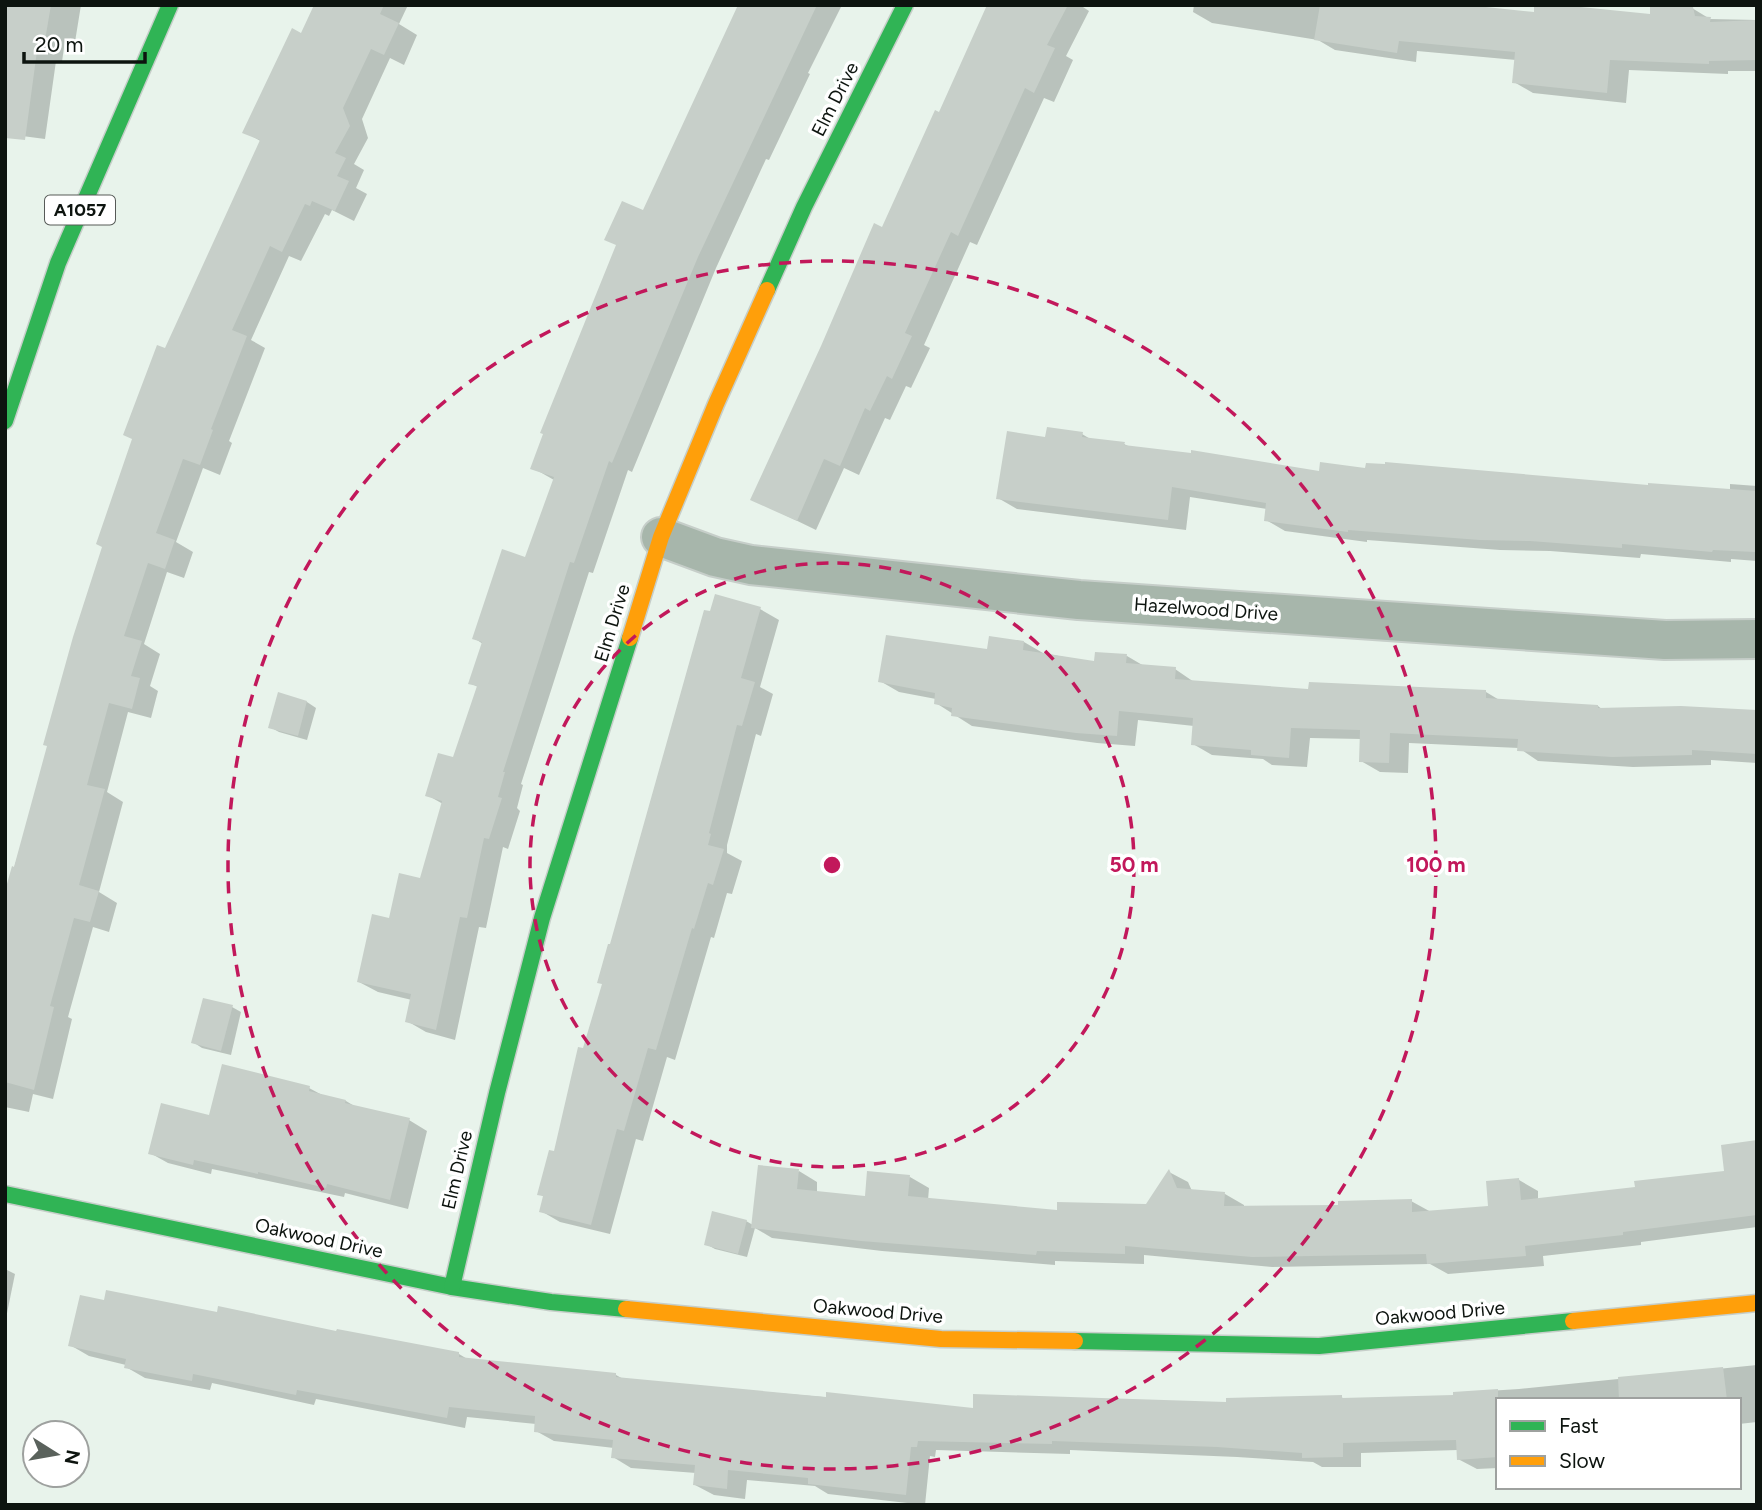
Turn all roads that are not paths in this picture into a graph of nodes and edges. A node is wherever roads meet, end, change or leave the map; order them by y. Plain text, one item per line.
1 (170, 5) edge
2 (905, 5) edge
3 (5, 421) edge
4 (661, 537) junction
5 (1757, 639) edge
6 (5, 1194) edge
7 (452, 1287) junction
8 (1757, 1303) edge

1 - 3 street, A1057
2 - 4 street, Elm Drive
4 - 5 street, Hazelwood Drive
4 - 7 street, Elm Drive
6 - 7 street, Oakwood Drive
7 - 8 street, Oakwood Drive

